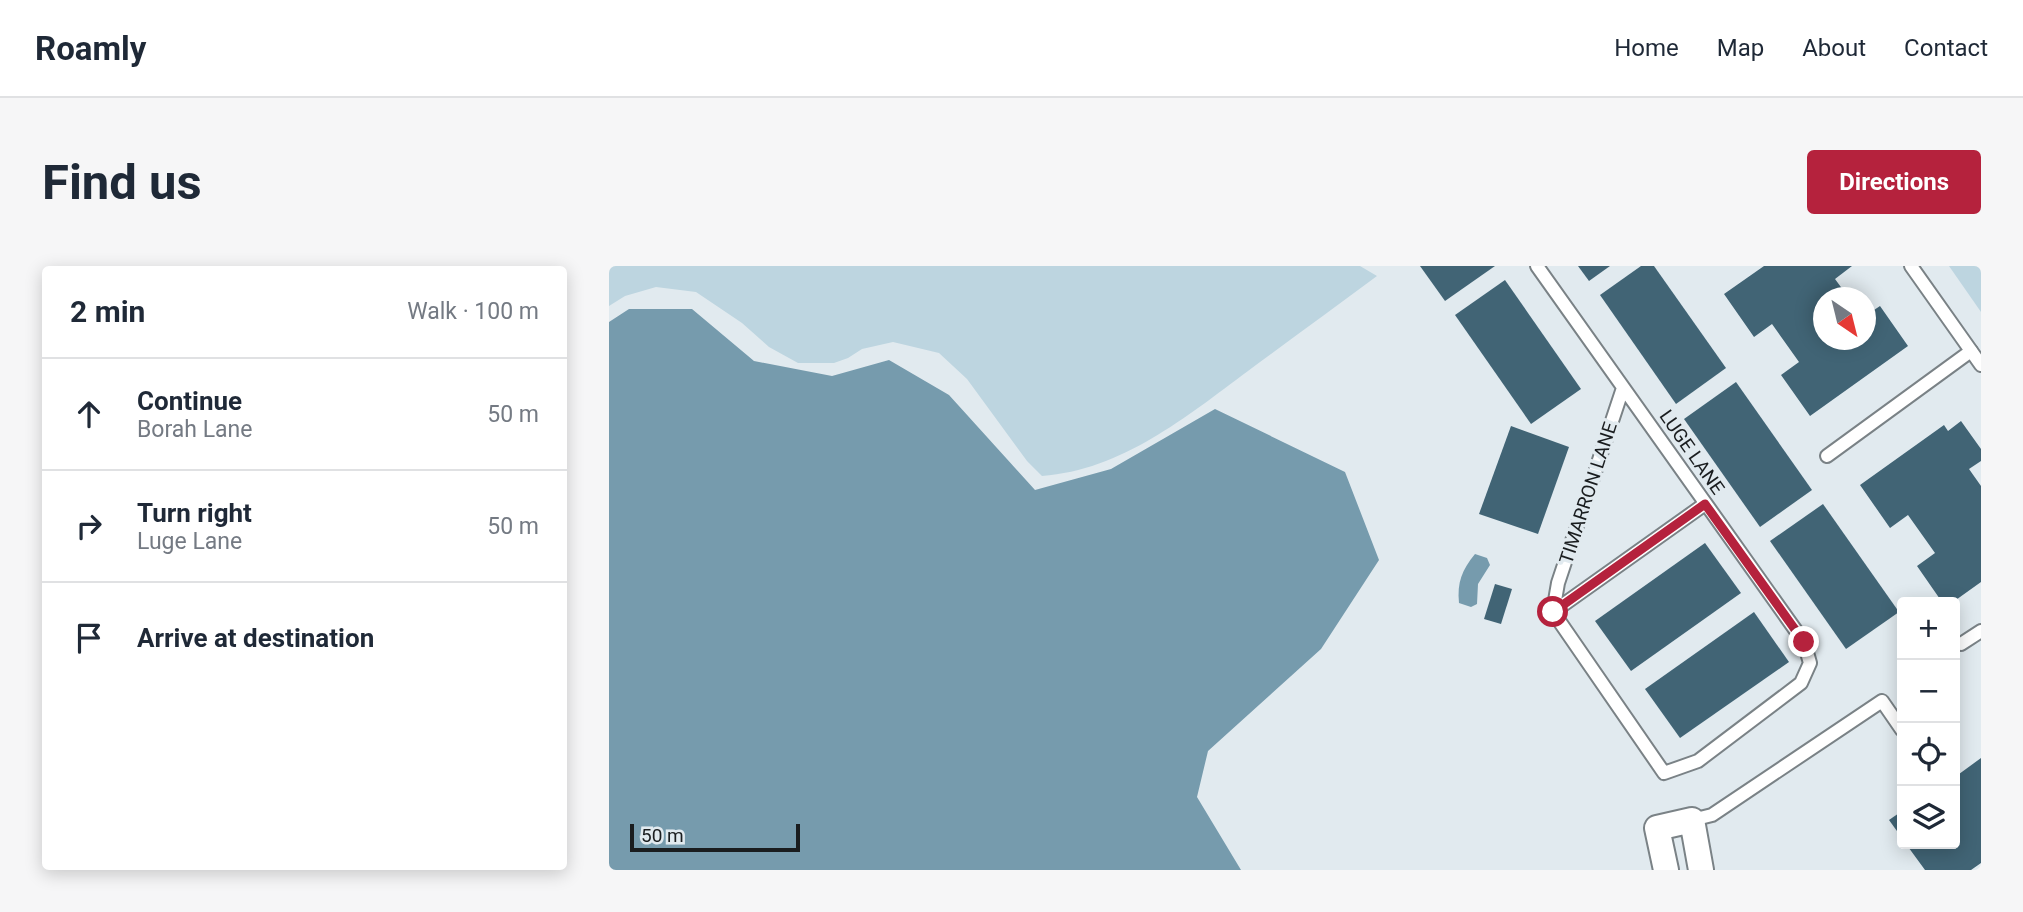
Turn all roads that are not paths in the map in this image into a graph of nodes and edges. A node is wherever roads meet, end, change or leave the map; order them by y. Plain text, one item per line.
1 (1537, 266) edge
2 (1910, 266) edge
3 (1971, 351) junction
4 (1981, 365) edge
5 (1623, 388) junction
6 (1827, 456) dead end
7 (1705, 504) junction
8 (1553, 612) junction
9 (1981, 631) edge
10 (1961, 644) dead end
11 (1897, 723) edge
12 (1692, 820) junction
13 (1666, 870) edge
14 (1701, 870) edge

1 - 5 lane, LUGE LANE
2 - 3 lane
3 - 4 lane
3 - 6 lane
5 - 7 lane, LUGE LANE
5 - 8 lane, TIMARRON LANE
7 - 8 lane
7 - 8 lane, LUGE LANE
9 - 10 lane
11 - 12 lane
12 - 13 street
12 - 14 street

